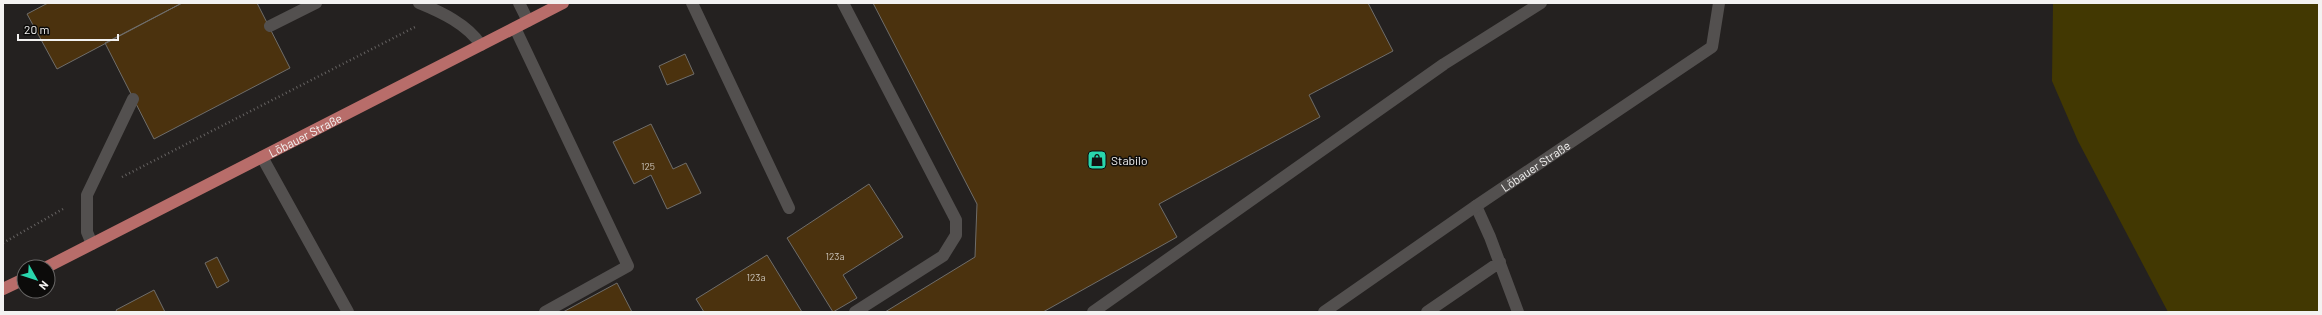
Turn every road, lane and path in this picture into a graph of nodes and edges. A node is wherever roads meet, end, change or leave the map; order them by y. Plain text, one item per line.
1 (316, 3) edge
2 (419, 3) edge
3 (519, 3) edge
4 (563, 3) edge
5 (692, 3) edge
6 (843, 3) edge
7 (1540, 3) edge
8 (1719, 3) edge
9 (442, 13) junction
10 (528, 21) junction
11 (270, 26) dead end
12 (515, 28) junction
13 (481, 45) junction
14 (132, 99) dead end
15 (262, 157) junction
16 (88, 195) junction
17 (1476, 206) junction
18 (789, 208) dead end
19 (3, 243) edge
20 (92, 244) junction
21 (56, 262) edge
22 (1500, 262) junction
23 (16, 282) edge
24 (3, 289) edge
25 (348, 312) edge
26 (545, 312) edge
27 (855, 312) edge
28 (1093, 312) edge
29 (1324, 312) edge
30 (1427, 312) edge
31 (1518, 312) edge

1 - 11 street
2 - 9 street
3 - 10 street
4 - 10 main road, Löbauer Straße
5 - 18 street
6 - 27 street
7 - 28 street
8 - 17 street, Löbauer Straße
9 - 13 street
9 - 16 path
10 - 12 main road, Löbauer Straße
12 - 13 main road, Löbauer Straße
12 - 26 street
13 - 15 main road, Löbauer Straße
14 - 16 street
15 - 20 main road, Löbauer Straße
15 - 25 street
16 - 19 path
16 - 20 street
17 - 22 street
17 - 29 street, Löbauer Straße
20 - 21 main road, Löbauer Straße
22 - 30 street
22 - 31 street
23 - 24 main road

